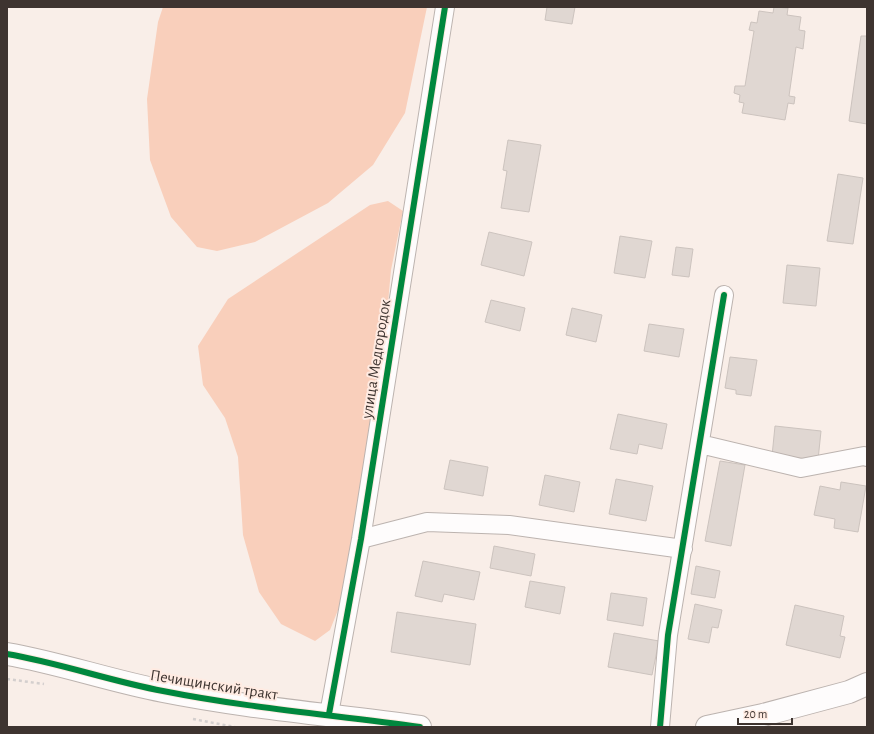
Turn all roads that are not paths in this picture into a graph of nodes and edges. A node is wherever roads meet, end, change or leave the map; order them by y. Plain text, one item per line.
1 (445, 7) edge
2 (724, 295) dead end
3 (700, 444) junction
4 (867, 457) edge
5 (361, 539) junction
6 (683, 549) junction
7 (7, 654) edge
8 (867, 684) edge
9 (329, 714) junction
10 (420, 727) edge
11 (660, 727) edge
12 (707, 727) edge

1 - 5 street, улица Медгородок
2 - 3 street
3 - 4 street
3 - 6 street
5 - 6 street
5 - 9 street, улица Медгородок
6 - 11 street
7 - 9 street, Печищинский тракт
8 - 12 street
9 - 10 street, Печищинский тракт

